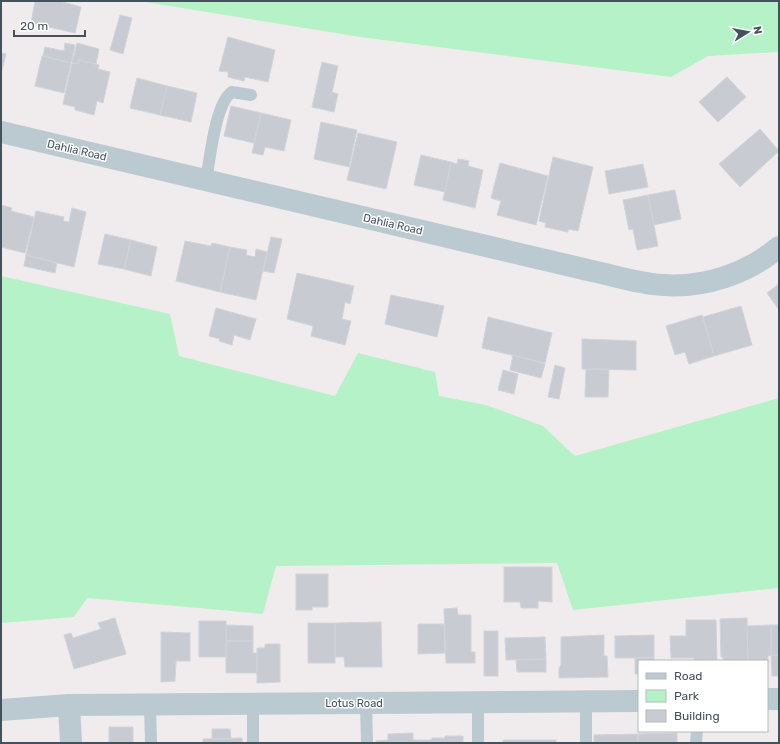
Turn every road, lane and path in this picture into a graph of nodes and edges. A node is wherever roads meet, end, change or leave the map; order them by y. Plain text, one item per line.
1 (251, 95) dead end
2 (1, 132) edge
3 (206, 180) junction
4 (779, 247) edge
5 (768, 699) edge
6 (779, 699) edge
7 (638, 700) edge
8 (586, 701) junction
9 (478, 702) junction
10 (366, 703) junction
11 (69, 704) junction
12 (150, 704) junction
13 (253, 704) junction
14 (1, 710) edge
15 (697, 732) edge
16 (71, 743) edge
17 (151, 743) edge
18 (253, 743) edge
19 (368, 743) edge
20 (478, 743) edge
21 (586, 743) edge
22 (696, 743) edge

1 - 3 lane
2 - 3 street, Dahlia Road
3 - 4 street, Dahlia Road
5 - 6 street
7 - 8 street, Lotus Road
8 - 9 street, Lotus Road
8 - 21 lane
9 - 10 street, Lotus Road
9 - 20 lane
10 - 13 street, Lotus Road
10 - 19 lane
11 - 12 street, Lotus Road
11 - 14 street, Lotus Road
11 - 16 street
12 - 13 street, Lotus Road
12 - 17 lane
13 - 18 lane
15 - 22 lane

